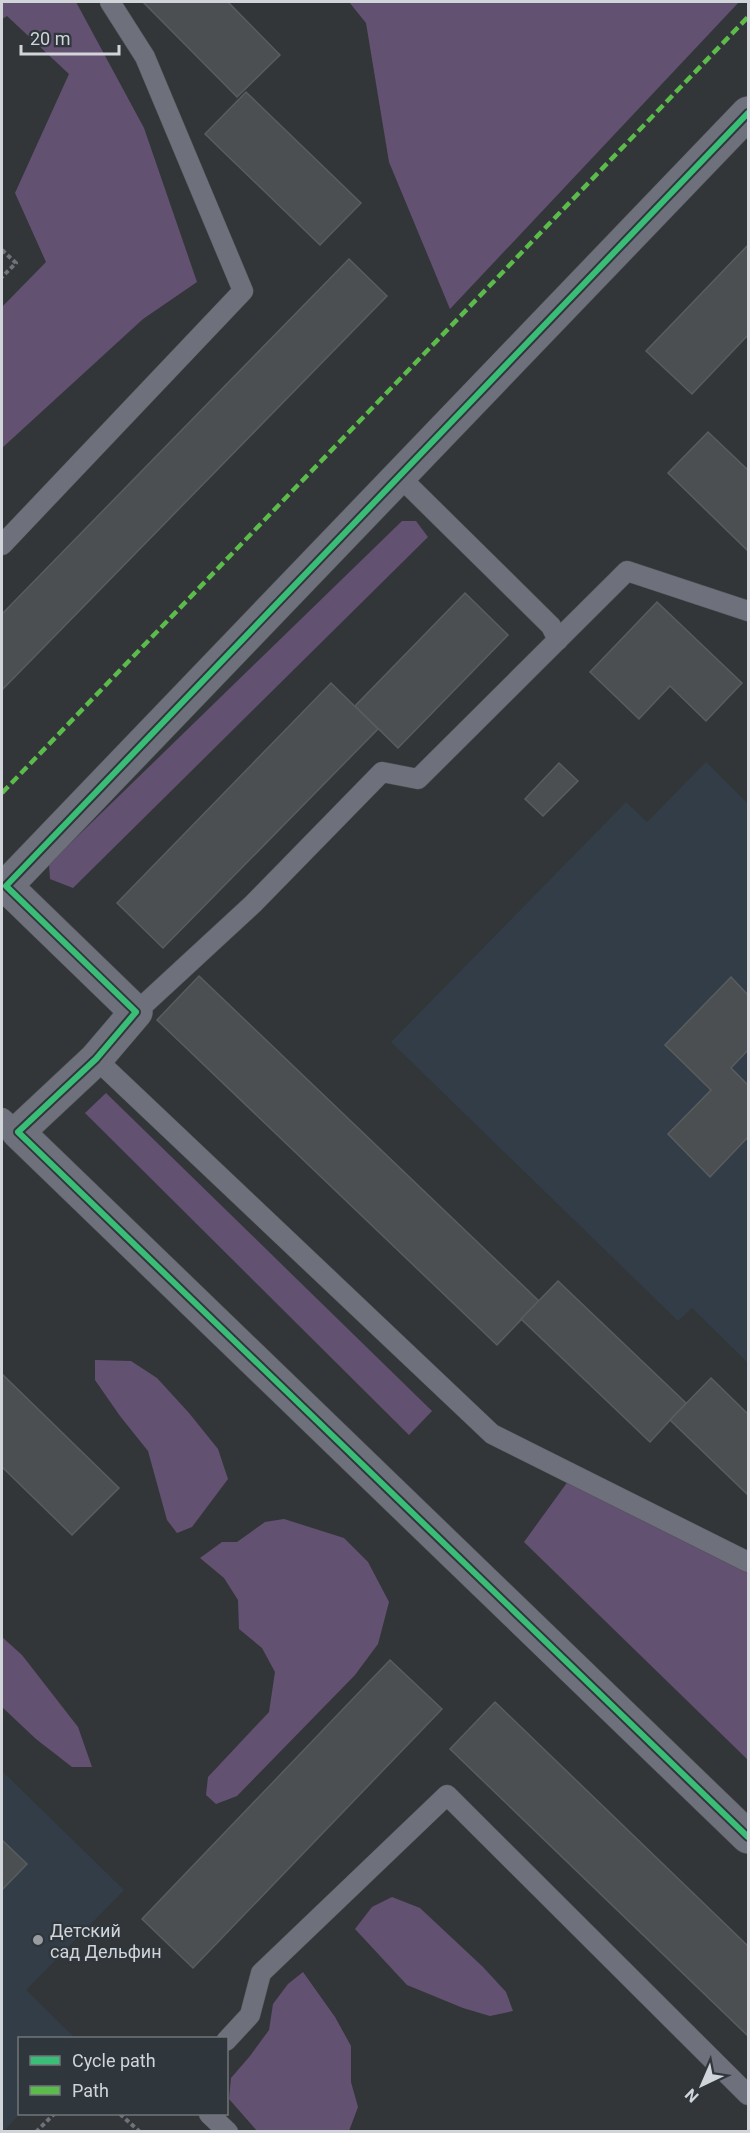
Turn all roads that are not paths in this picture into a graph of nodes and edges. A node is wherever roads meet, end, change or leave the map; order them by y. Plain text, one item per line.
1 (110, 2) edge
2 (748, 113) edge
3 (400, 477) junction
4 (2, 545) edge
5 (748, 610) edge
6 (558, 640) junction
7 (4, 884) edge
8 (136, 1012) junction
9 (96, 1059) junction
10 (10, 1125) edge
11 (748, 1562) edge
12 (748, 1837) edge
13 (228, 2039) edge
14 (748, 2095) edge
15 (210, 2115) edge
16 (228, 2132) edge

1 - 4 lane
2 - 3 street
3 - 6 lane
3 - 7 street
5 - 6 lane
6 - 8 lane
7 - 8 street
8 - 9 street
9 - 10 street
9 - 11 lane
10 - 12 street
13 - 14 lane
15 - 16 lane

